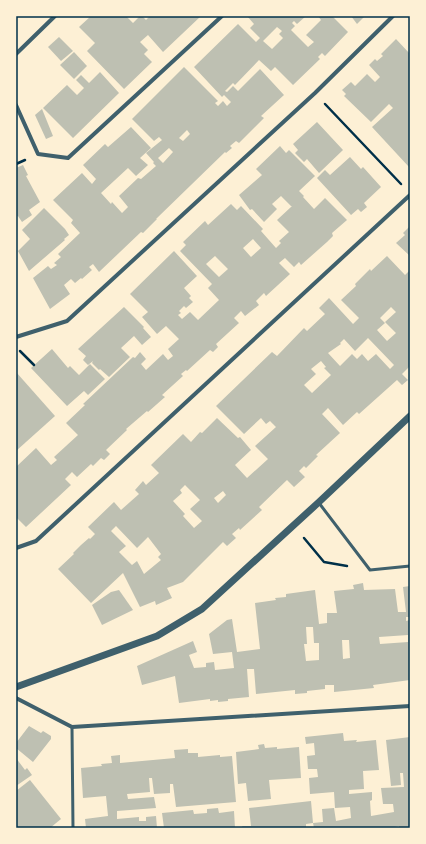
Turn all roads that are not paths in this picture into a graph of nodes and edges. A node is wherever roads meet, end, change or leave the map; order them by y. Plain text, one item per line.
1 (55, 16) edge
2 (222, 16) edge
3 (393, 16) edge
4 (16, 54) edge
5 (16, 105) edge
6 (410, 195) edge
7 (16, 337) edge
8 (408, 420) edge
9 (319, 502) junction
10 (16, 548) edge
11 (410, 566) edge
12 (16, 687) edge
13 (16, 698) edge
14 (410, 706) edge
15 (72, 727) junction
16 (73, 828) edge

1 - 4 street
2 - 5 street
3 - 7 street
6 - 10 street
8 - 9 street
9 - 11 lane
9 - 12 street
13 - 15 street
14 - 15 street
15 - 16 lane

